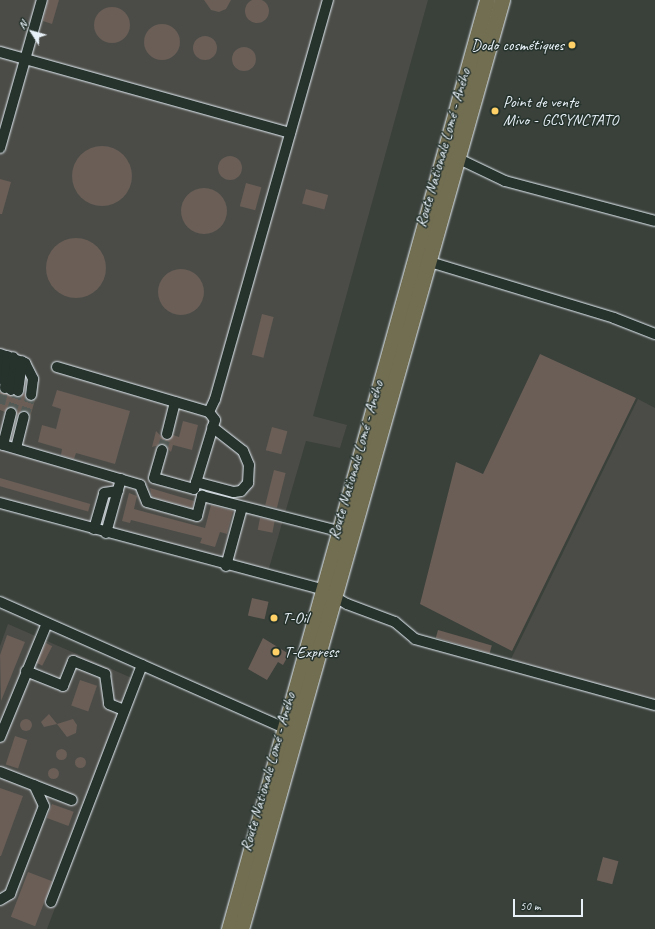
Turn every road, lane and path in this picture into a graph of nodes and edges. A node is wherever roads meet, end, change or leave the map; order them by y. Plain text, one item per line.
1 (42, 0) edge
2 (328, 0) edge
3 (487, 0) edge
4 (502, 0) edge
5 (0, 52) edge
6 (26, 59) junction
7 (290, 133) junction
8 (0, 148) edge
9 (459, 159) junction
10 (655, 221) edge
11 (430, 262) junction
12 (655, 334) edge
13 (9, 358) edge
14 (57, 367) dead end
15 (15, 390) edge
16 (175, 402) junction
17 (209, 412) junction
18 (212, 427) junction
19 (0, 429) edge
20 (167, 434) tunnel mouth
21 (7, 446) edge
22 (162, 450) tunnel mouth
23 (121, 479) junction
24 (196, 482) junction
25 (118, 491) junction
26 (0, 503) edge
27 (242, 507) junction
28 (94, 529) junction
29 (338, 531) junction
30 (106, 533) junction
31 (226, 566) junction
32 (321, 589) junction
33 (336, 596) junction
34 (0, 602) edge
35 (47, 623) junction
36 (142, 665) junction
37 (26, 671) junction
38 (655, 705) edge
39 (124, 710) junction
40 (292, 731) junction
41 (0, 737) edge
42 (0, 772) edge
43 (34, 785) junction
44 (72, 800) dead end
45 (0, 900) edge
46 (51, 902) dead end
47 (229, 929) edge
48 (241, 929) edge

1 - 6 street
2 - 7 street
3 - 29 highway, Route Nationale Lomé - Aného
4 - 9 highway, Route Nationale Lomé - Aného
5 - 6 street
6 - 7 street
6 - 8 street
7 - 17 street
9 - 10 street
9 - 11 highway, Route Nationale Lomé - Aného
11 - 12 street
11 - 33 highway, Route Nationale Lomé - Aného
13 - 15 street
13 - 15 street
13 - 15 street
14 - 16 street
16 - 17 street
16 - 20 street
17 - 18 street
18 - 24 street
18 - 24 street
19 - 21 street
21 - 23 street
22 - 24 street
23 - 25 street
23 - 27 street
25 - 28 street
25 - 30 street
26 - 28 street
27 - 29 street
27 - 31 street
28 - 30 street
29 - 32 highway, Route Nationale Lomé - Aného
30 - 31 street
31 - 32 street
32 - 33 street
32 - 40 highway, Route Nationale Lomé - Aného
33 - 38 street
33 - 40 highway, Route Nationale Lomé - Aného
34 - 35 street
35 - 36 street
35 - 37 street
36 - 39 street
36 - 40 street
37 - 39 street
37 - 41 street
39 - 46 street
40 - 47 highway, Route Nationale Lomé - Aného
40 - 48 highway, Route Nationale Lomé - Aného
42 - 43 street
43 - 44 street
43 - 45 street

